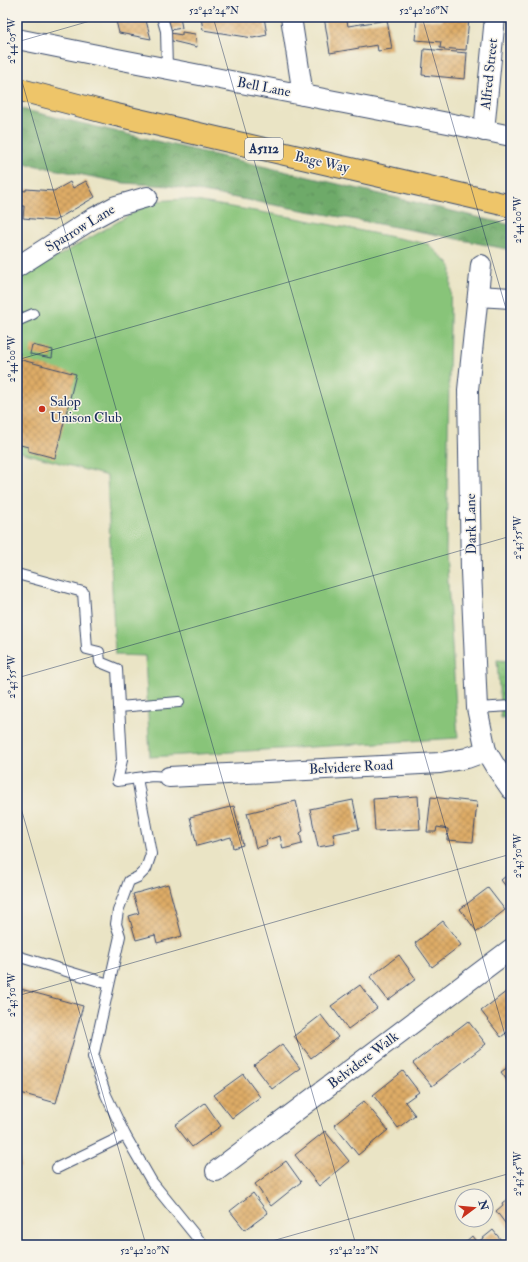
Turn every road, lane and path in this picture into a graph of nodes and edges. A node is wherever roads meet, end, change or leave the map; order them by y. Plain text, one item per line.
1 (162, 17) edge
2 (291, 17) edge
3 (495, 17) edge
4 (17, 39) edge
5 (166, 69) junction
6 (17, 89) edge
7 (303, 95) junction
8 (484, 131) junction
9 (511, 136) edge
10 (147, 197) dead end
11 (511, 206) edge
12 (481, 265) dead end
13 (17, 267) edge
14 (478, 296) junction
15 (511, 298) edge
16 (33, 314) dead end
17 (17, 321) edge
18 (17, 574) edge
19 (179, 702) dead end
20 (511, 706) edge
21 (119, 707) junction
22 (477, 708) junction
23 (486, 751) junction
24 (169, 777) joint
25 (137, 778) junction
26 (511, 789) edge
27 (511, 949) edge
28 (17, 956) edge
29 (109, 984) junction
30 (125, 1135) junction
31 (57, 1168) dead end
32 (216, 1170) dead end
33 (203, 1245) edge

1 - 5 lane
2 - 7 street
3 - 8 street, Alfred Street
4 - 5 street, Bell Lane
5 - 7 street, Bell Lane
6 - 11 main road, Bage Way / A5112
7 - 8 street, Bell Lane
8 - 9 street, Bell Lane
10 - 13 street, Sparrow Lane
12 - 14 street, Dark Lane
14 - 15 street
14 - 22 street, Dark Lane
16 - 17 lane
18 - 21 lane
19 - 21 lane
20 - 22 lane
21 - 25 lane
22 - 23 street, Dark Lane
23 - 24 street, Belvidere Road
23 - 26 street
24 - 25 lane
25 - 29 lane
27 - 32 street, Belvidere Walk
28 - 29 lane
29 - 30 lane
30 - 31 lane
30 - 33 lane

